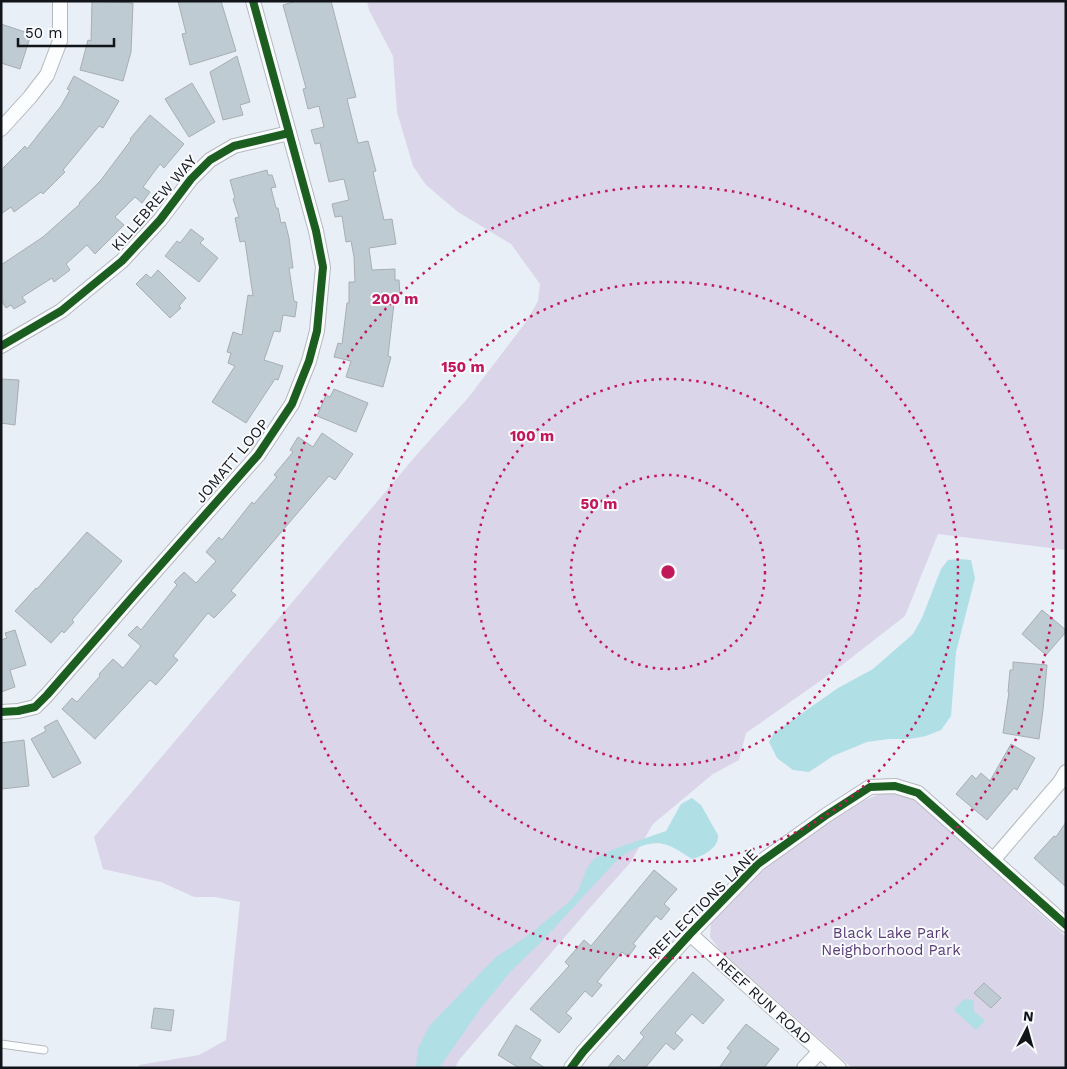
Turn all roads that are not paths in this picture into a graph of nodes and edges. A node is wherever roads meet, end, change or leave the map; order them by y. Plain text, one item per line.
1 (60, 1) edge
2 (253, 1) edge
3 (1, 128) edge
4 (289, 133) junction
5 (1, 346) edge
6 (1, 712) edge
7 (1066, 772) edge
8 (993, 860) junction
9 (1066, 925) edge
10 (690, 934) junction
11 (1, 1044) edge
12 (44, 1050) dead end
13 (820, 1051) junction
14 (571, 1068) edge
15 (804, 1068) edge
16 (839, 1068) edge

1 - 3 street
2 - 4 street, JOMATT LOOP
4 - 5 street, KILLEBREW WAY
4 - 6 street, JOMATT LOOP
7 - 8 street
8 - 9 street, REFLECTIONS LANE
8 - 10 street, REFLECTIONS LANE
10 - 13 street, REEF RUN ROAD
10 - 14 street, REFLECTIONS LANE
11 - 12 lane
13 - 15 street
13 - 16 street, REEF RUN ROAD

